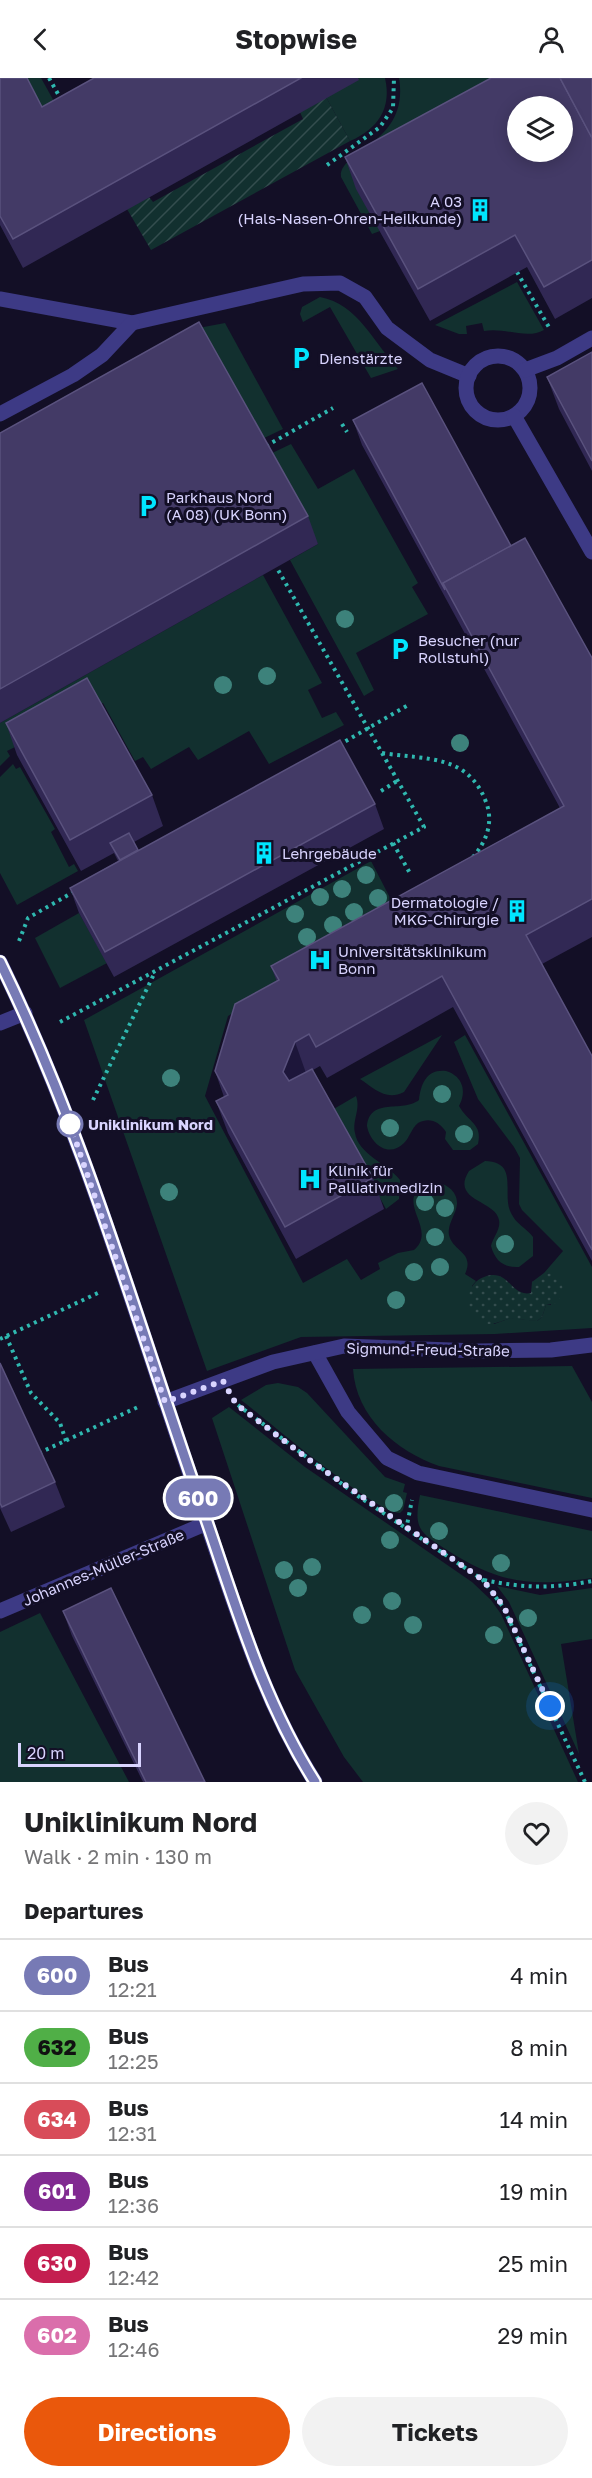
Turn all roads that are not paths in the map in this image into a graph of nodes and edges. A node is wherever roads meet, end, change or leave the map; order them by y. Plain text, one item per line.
1 (0, 299) edge
2 (132, 323) junction
3 (592, 338) edge
4 (525, 370) junction
5 (469, 376) junction
6 (0, 414) edge
7 (514, 416) junction
8 (592, 552) edge
9 (0, 962) edge
10 (25, 1013) junction
11 (0, 1023) edge
12 (592, 1345) edge
13 (315, 1353) junction
14 (165, 1402) junction
15 (592, 1510) edge
16 (207, 1523) junction
17 (0, 1611) edge
18 (315, 1782) edge

1 - 2 street
2 - 5 street
2 - 6 street
3 - 4 street
4 - 5 street
4 - 7 street
5 - 7 street
7 - 8 street
9 - 10 street
10 - 11 street
10 - 14 street
12 - 13 street, Sigmund-Freud-Straße
13 - 14 street, Sigmund-Freud-Straße
13 - 15 street
14 - 16 street
16 - 17 street, Johannes-Müller-Straße
16 - 18 street

